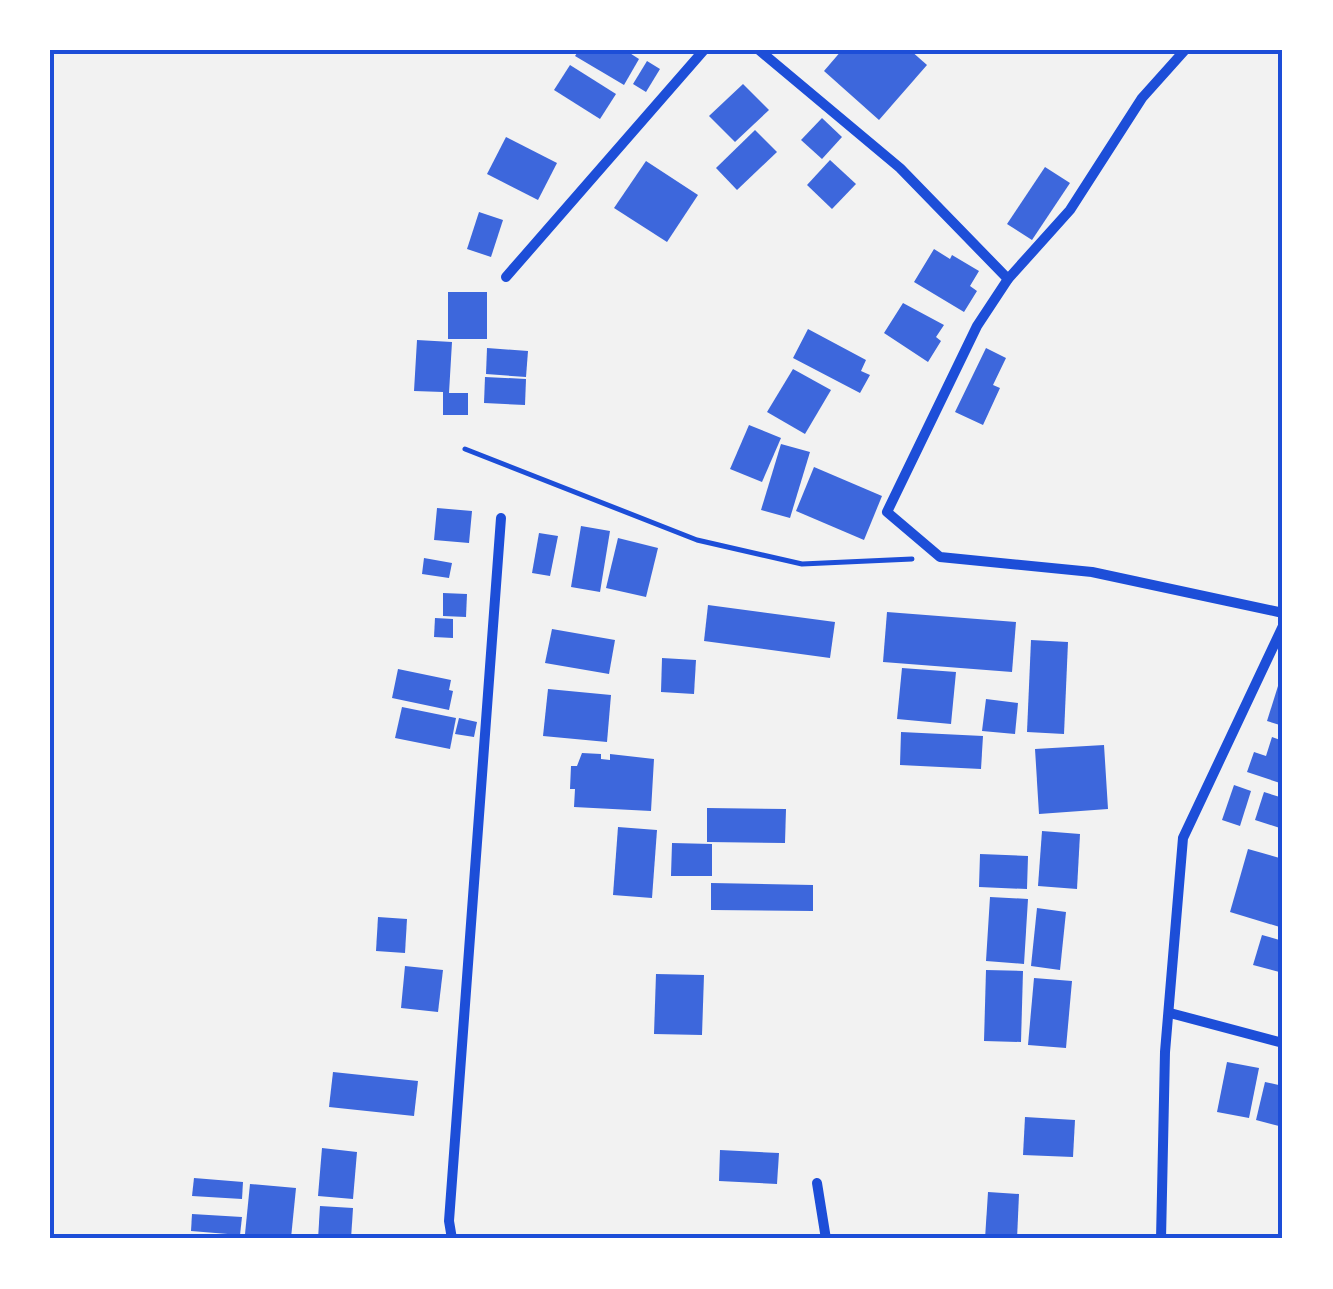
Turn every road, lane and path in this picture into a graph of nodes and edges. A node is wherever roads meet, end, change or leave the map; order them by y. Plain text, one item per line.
1 (704, 50) edge
2 (759, 50) edge
3 (1185, 50) edge
4 (506, 277) dead end
5 (1008, 279) junction
6 (464, 449) dead end
7 (501, 518) dead end
8 (940, 558) junction
9 (1283, 614) edge
10 (1283, 626) edge
11 (1170, 1014) junction
12 (1283, 1043) edge
13 (818, 1183) dead end
14 (452, 1239) edge
15 (826, 1239) edge
16 (1160, 1239) edge

1 - 4 street
2 - 5 street
3 - 5 street
5 - 8 street
6 - 8 path
7 - 14 street
8 - 9 street
10 - 11 street
11 - 12 street
11 - 16 street
13 - 15 street

